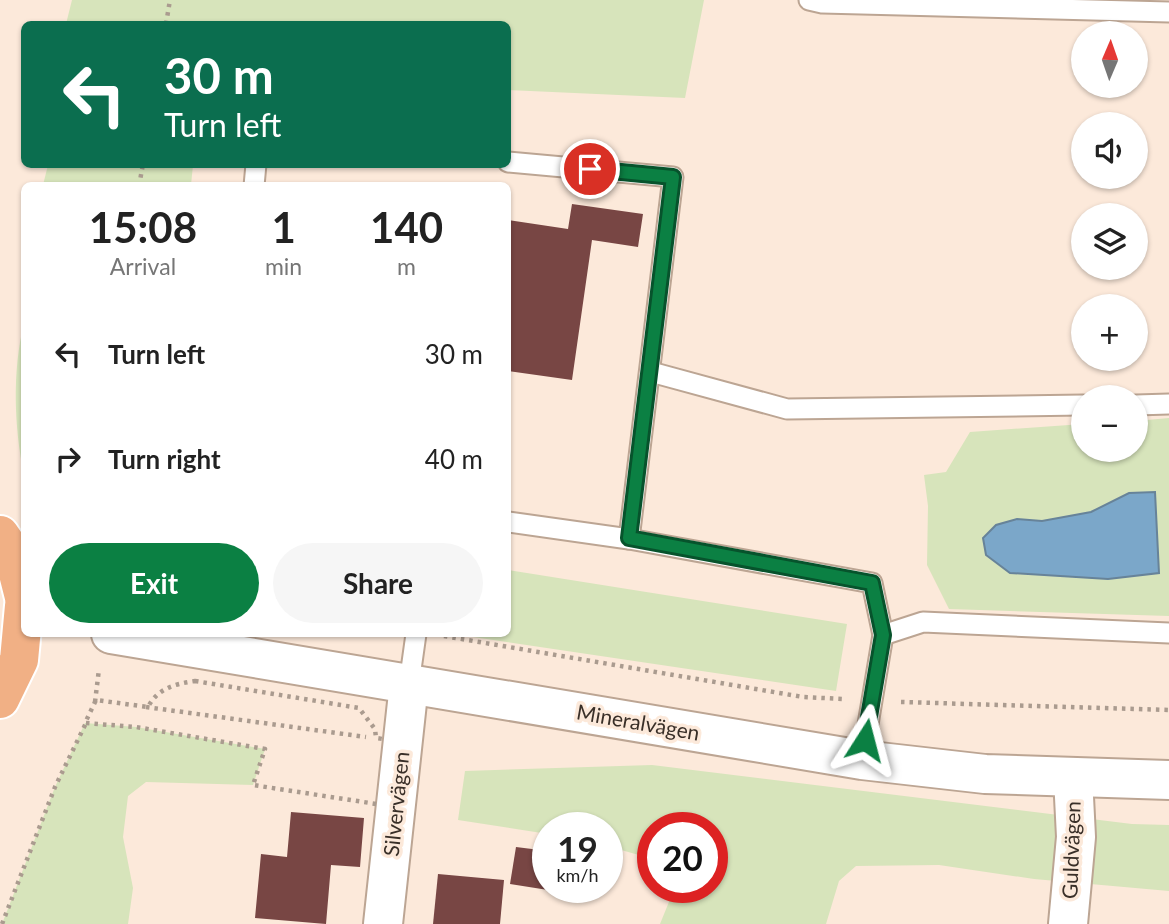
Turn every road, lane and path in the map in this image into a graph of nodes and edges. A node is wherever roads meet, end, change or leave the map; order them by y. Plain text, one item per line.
1 (170, 0) edge
2 (809, 0) edge
3 (1169, 12) edge
4 (166, 21) edge
5 (511, 162) edge
6 (651, 372) junction
7 (1169, 404) edge
8 (1071, 405) edge
9 (1148, 405) edge
10 (511, 522) edge
11 (0, 535) edge
12 (629, 538) junction
13 (21, 597) edge
14 (1169, 633) edge
15 (883, 635) junction
16 (21, 637) edge
17 (416, 637) edge
18 (446, 637) edge
19 (106, 647) edge
20 (409, 684) junction
21 (0, 699) edge
22 (96, 700) junction
23 (872, 701) junction
24 (148, 707) junction
25 (1169, 710) edge
26 (85, 723) junction
27 (389, 740) junction
28 (862, 760) junction
29 (1073, 777) junction
30 (1169, 780) edge
31 (396, 807) junction
32 (2, 924) edge
33 (383, 924) edge
34 (1068, 924) edge

1 - 4 path
2 - 3 lane
5 - 6 lane
6 - 8 lane
6 - 12 lane
7 - 9 lane
10 - 12 lane
11 - 13 highway
12 - 15 lane
14 - 15 lane
15 - 23 lane
16 - 21 highway
17 - 20 lane
18 - 23 path
19 - 20 street, Mineralvägen
19 - 22 path
20 - 27 street, Silvervägen
20 - 28 street, Mineralvägen
22 - 24 path
22 - 26 path
23 - 25 path
23 - 28 lane
24 - 27 path
24 - 27 path
26 - 31 path
26 - 32 path
27 - 31 path
28 - 29 street, Mineralvägen
29 - 30 street, Mineralvägen
29 - 34 street, Guldvägen
31 - 33 street, Silvervägen

